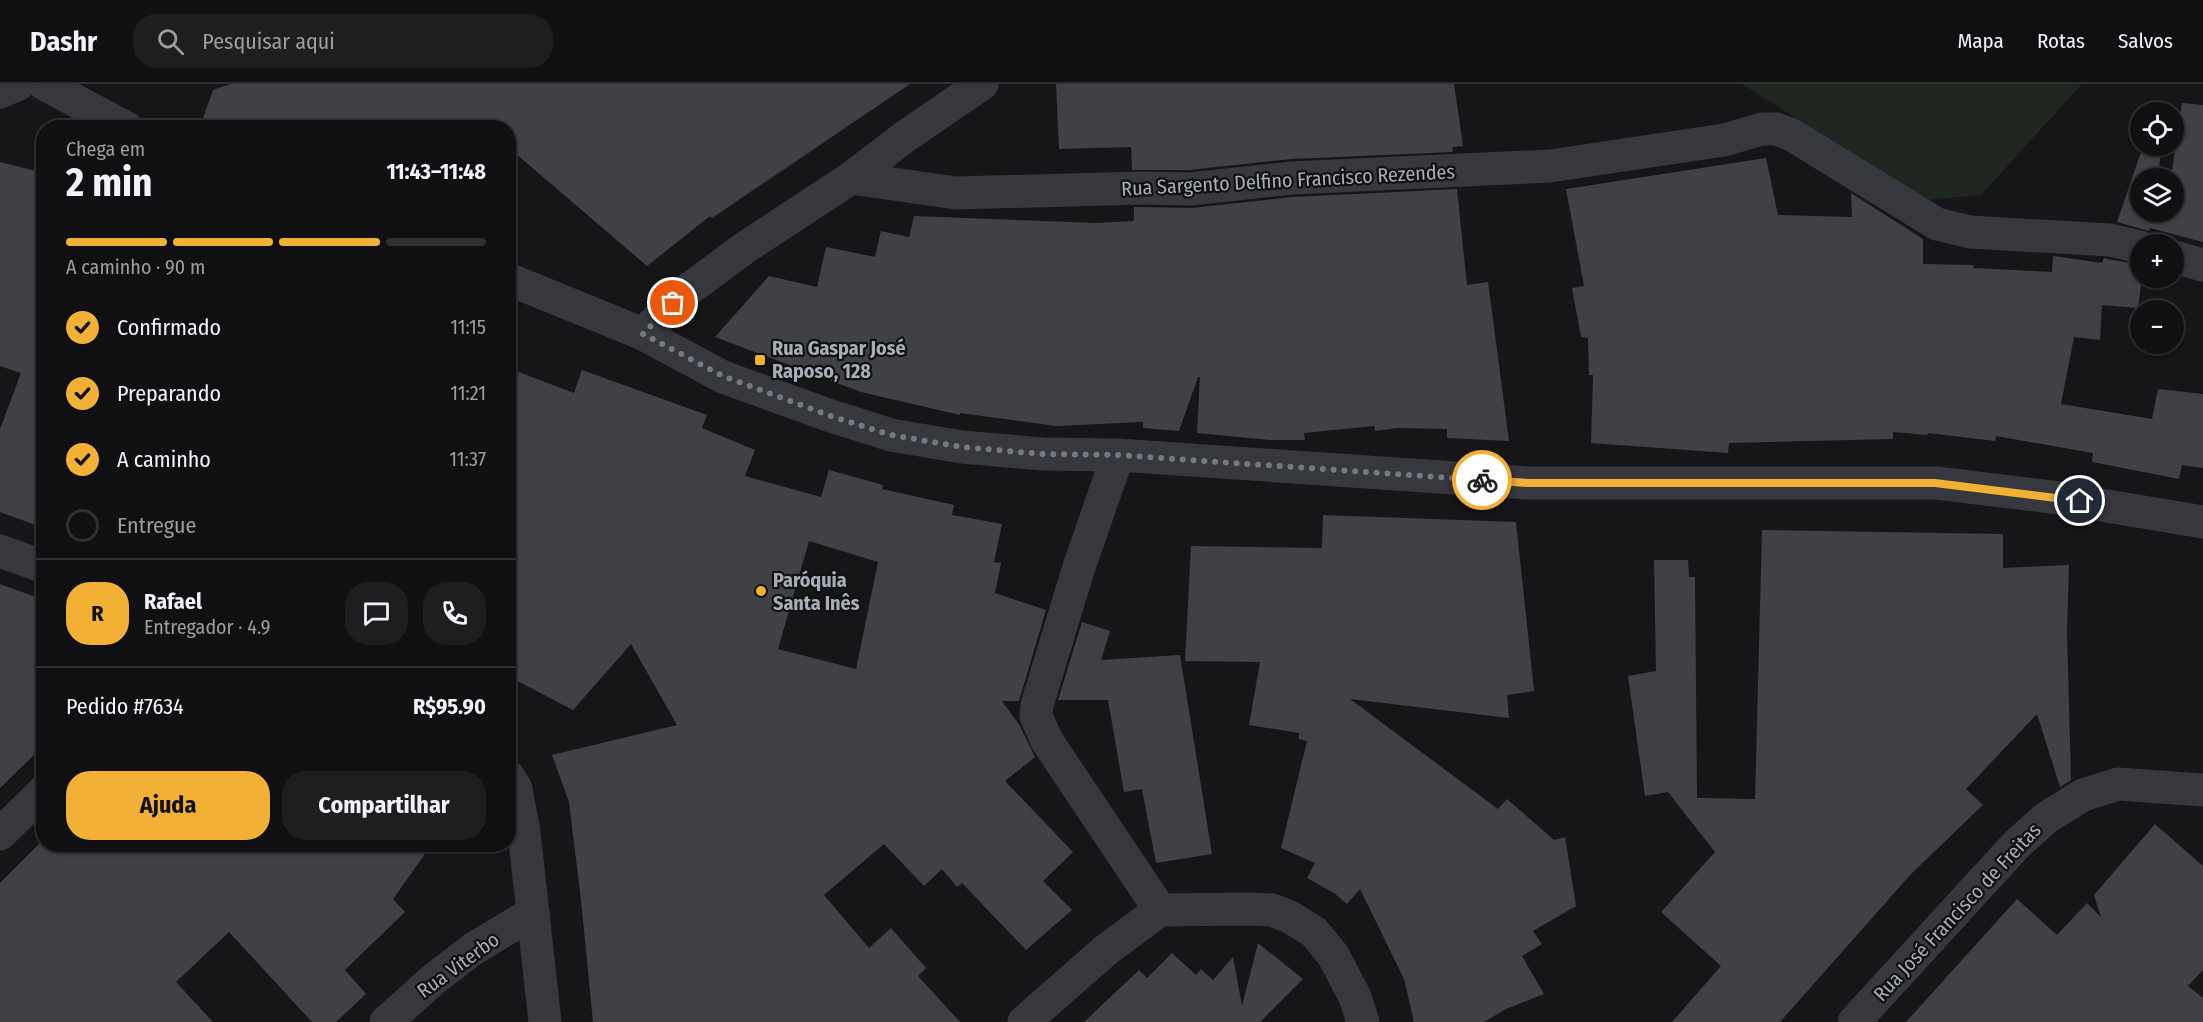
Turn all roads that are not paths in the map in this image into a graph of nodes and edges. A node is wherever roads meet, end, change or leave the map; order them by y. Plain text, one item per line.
1 (19, 84) edge
2 (44, 84) edge
3 (982, 84) edge
4 (0, 92) edge
5 (112, 120) edge
6 (851, 178) junction
7 (2130, 245) edge
8 (516, 282) edge
9 (643, 334) junction
10 (1118, 455) junction
11 (2203, 522) edge
12 (0, 551) edge
13 (36, 564) edge
14 (516, 789) edge
15 (2203, 790) edge
16 (36, 799) edge
17 (0, 834) edge
18 (1160, 910) junction
19 (533, 913) junction
20 (386, 1022) edge
21 (545, 1022) edge
22 (1024, 1022) edge
23 (1363, 1022) edge
24 (1854, 1022) edge

1 - 4 street
2 - 5 street
3 - 6 street
6 - 7 street, Rua Sargento Delfino Francisco Rezendes
6 - 9 street
8 - 9 street
9 - 10 street
10 - 11 street
10 - 18 street
12 - 13 street
14 - 19 street
15 - 24 street, Rua José Francisco de Freitas
16 - 17 street
18 - 22 street
18 - 23 street
19 - 20 street, Rua Viterbo
19 - 21 street

